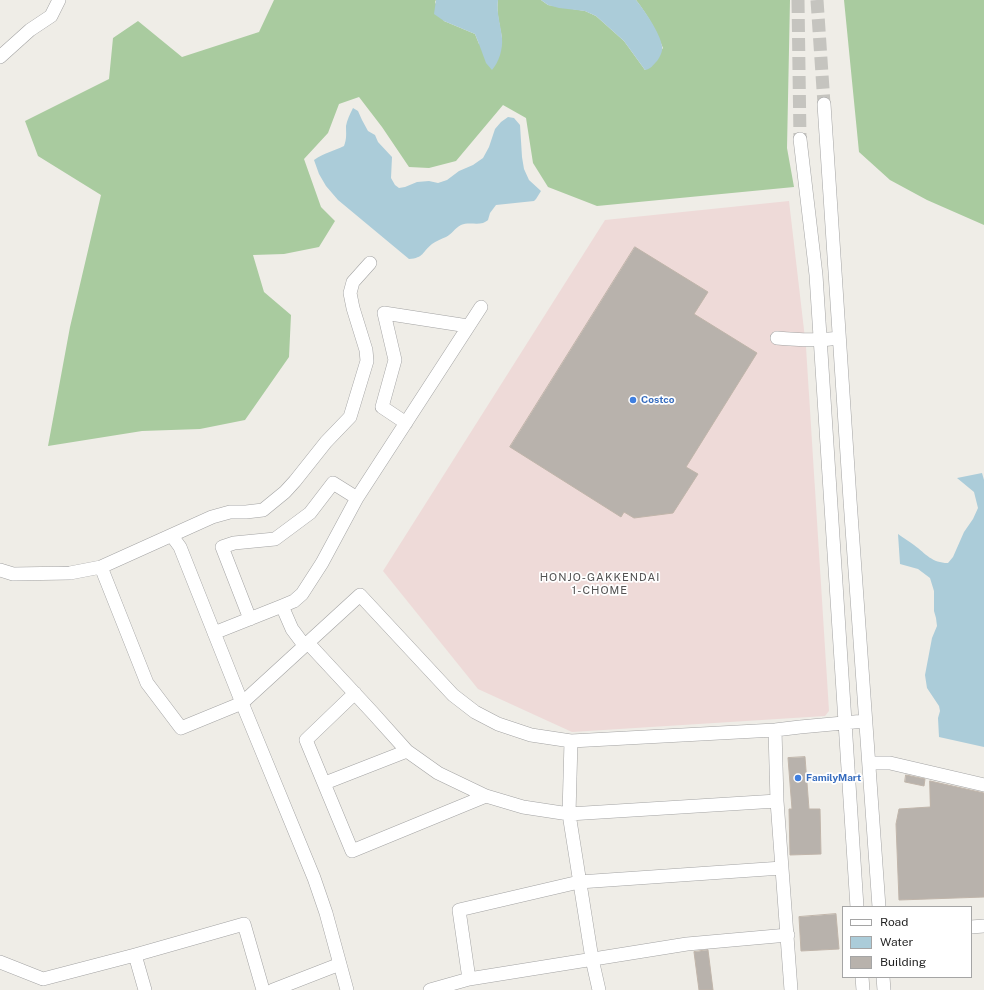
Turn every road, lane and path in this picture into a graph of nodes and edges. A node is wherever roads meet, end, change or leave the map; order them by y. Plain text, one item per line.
1 (59, 0) edge
2 (0, 56) edge
3 (824, 104) tunnel mouth
4 (800, 139) tunnel mouth
5 (370, 263) dead end
6 (481, 307) dead end
7 (468, 326) junction
8 (777, 338) dead end
9 (839, 338) junction
10 (820, 340) junction
11 (406, 423) junction
12 (357, 498) junction
13 (850, 500) junction
14 (831, 502) junction
15 (172, 536) junction
16 (101, 567) junction
17 (0, 570) edge
18 (282, 606) junction
19 (250, 618) junction
20 (214, 633) junction
21 (306, 644) junction
22 (355, 693) junction
23 (239, 705) junction
24 (865, 721) junction
25 (845, 722) junction
26 (775, 730) junction
27 (571, 741) junction
28 (407, 751) junction
29 (869, 763) junction
30 (325, 784) junction
31 (984, 785) edge
32 (486, 796) junction
33 (777, 801) junction
34 (569, 814) junction
35 (782, 868) junction
36 (579, 882) junction
37 (857, 906) edge
38 (879, 906) edge
39 (972, 926) edge
40 (984, 926) edge
41 (788, 935) junction
42 (135, 955) junction
43 (592, 959) junction
44 (0, 962) edge
45 (336, 965) junction
46 (862, 978) edge
47 (883, 978) edge
48 (469, 979) junction
49 (145, 990) edge
50 (263, 990) edge
51 (273, 990) edge
52 (338, 990) edge
53 (347, 990) edge
54 (430, 990) edge
55 (599, 990) edge
56 (791, 990) edge
57 (863, 990) edge
58 (884, 990) edge

1 - 2 street
3 - 9 street
4 - 10 street
5 - 15 street
6 - 7 street
7 - 11 street
7 - 11 street
8 - 10 street
9 - 10 street
9 - 13 street
10 - 14 street
11 - 12 street
12 - 18 street
12 - 19 street
13 - 14 street
13 - 24 street
14 - 25 street
15 - 16 street
15 - 20 street
15 - 23 street
16 - 17 street
16 - 23 street
18 - 19 street
18 - 21 street
19 - 20 street
20 - 23 street
21 - 22 street
21 - 23 street
21 - 27 street
22 - 28 street
22 - 30 street
23 - 45 street
24 - 25 street
24 - 29 street
25 - 26 street
25 - 37 street
26 - 27 street
26 - 33 street
27 - 34 street
28 - 30 street
28 - 32 street
29 - 31 street
29 - 38 street
30 - 32 street
32 - 34 street
33 - 34 street
33 - 35 street
34 - 36 street
35 - 36 street
35 - 41 street
36 - 43 street
36 - 48 street
39 - 40 street
41 - 43 street
41 - 56 street
42 - 44 street
42 - 49 street
42 - 50 street
43 - 48 street
43 - 55 street
45 - 51 street
45 - 52 street
45 - 53 street
46 - 57 street
47 - 58 street
48 - 54 street

